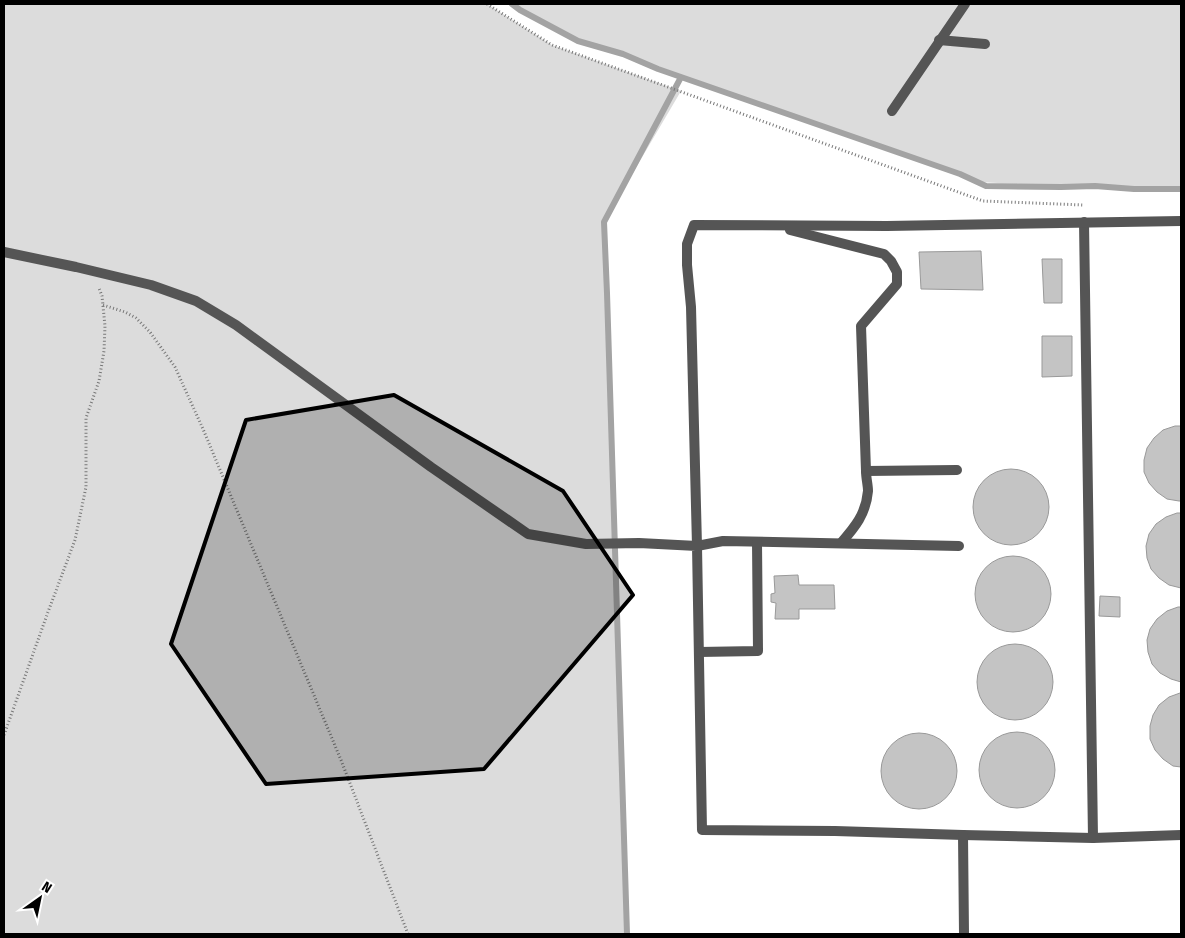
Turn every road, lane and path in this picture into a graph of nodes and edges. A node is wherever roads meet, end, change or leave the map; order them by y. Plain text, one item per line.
1 (487, 4) edge
2 (965, 4) edge
3 (939, 40) junction
4 (985, 44) dead end
5 (892, 111) dead end
6 (1087, 205) dead end
7 (1181, 221) edge
8 (1084, 222) junction
9 (774, 226) junction
10 (4, 252) edge
11 (95, 272) junction
12 (103, 305) junction
13 (957, 470) dead end
14 (866, 471) junction
15 (757, 542) junction
16 (841, 543) junction
17 (697, 546) junction
18 (959, 546) dead end
19 (699, 652) junction
20 (4, 735) edge
21 (964, 835) junction
22 (1181, 835) edge
23 (1093, 838) junction
24 (408, 934) edge
25 (964, 934) edge

1 - 6 path
2 - 3 lane
3 - 4 lane
3 - 5 lane
7 - 8 lane
8 - 9 lane
8 - 23 lane
9 - 14 lane
9 - 17 lane
10 - 11 lane
11 - 12 path
11 - 17 lane
12 - 20 path
12 - 24 path
13 - 14 lane
14 - 16 lane
15 - 16 lane
15 - 17 lane
15 - 19 lane
16 - 18 lane
17 - 19 lane
19 - 21 lane
21 - 23 lane
21 - 25 lane
22 - 23 lane

